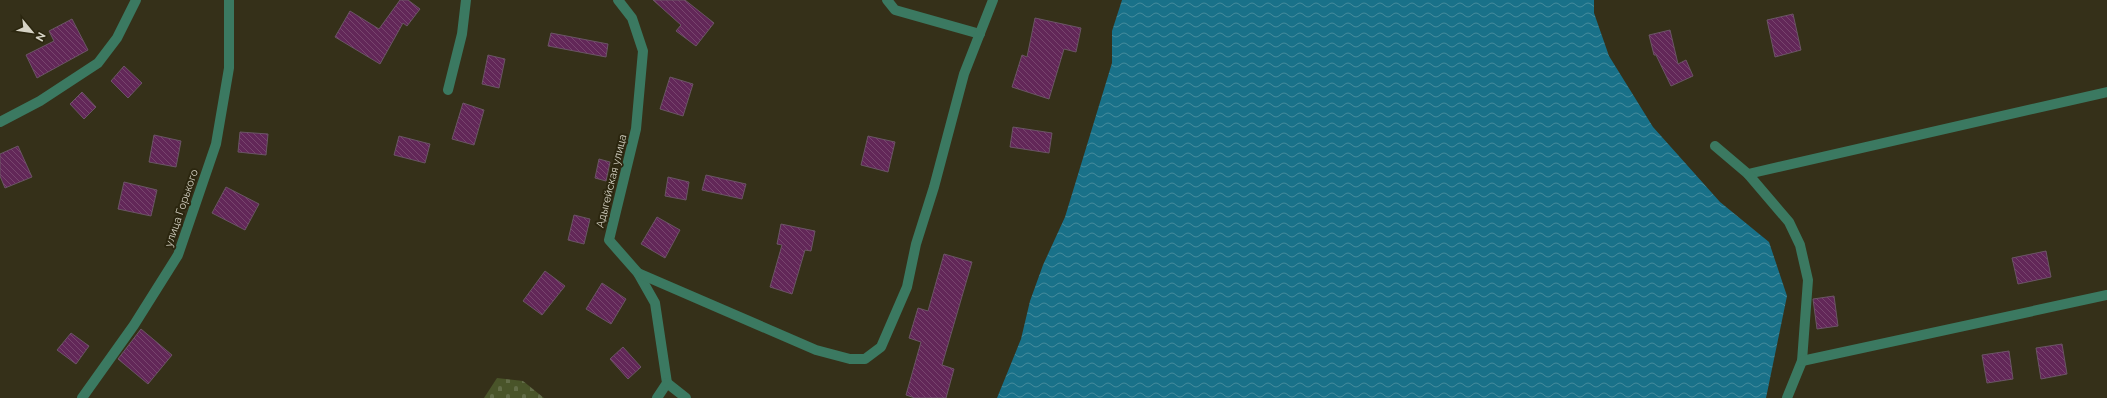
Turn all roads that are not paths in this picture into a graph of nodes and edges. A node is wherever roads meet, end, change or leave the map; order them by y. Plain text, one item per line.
1 (136, 0) edge
2 (229, 0) edge
3 (466, 0) edge
4 (618, 0) edge
5 (887, 0) edge
6 (993, 0) edge
7 (980, 34) junction
8 (448, 90) dead end
9 (2107, 92) edge
10 (0, 122) edge
11 (1715, 146) dead end
12 (1748, 174) junction
13 (638, 273) junction
14 (2107, 295) edge
15 (1802, 360) junction
16 (667, 383) junction
17 (82, 398) edge
18 (657, 398) edge
19 (686, 398) edge
20 (1787, 398) edge

1 - 10 street
2 - 17 street, улица Горького
3 - 8 street
4 - 13 street, Адыгейская улица
5 - 7 street
6 - 7 street
7 - 13 street
9 - 12 street
11 - 12 street
12 - 15 street
13 - 16 street, Адыгейская улица
14 - 15 street
15 - 20 street
16 - 18 street
16 - 19 street

